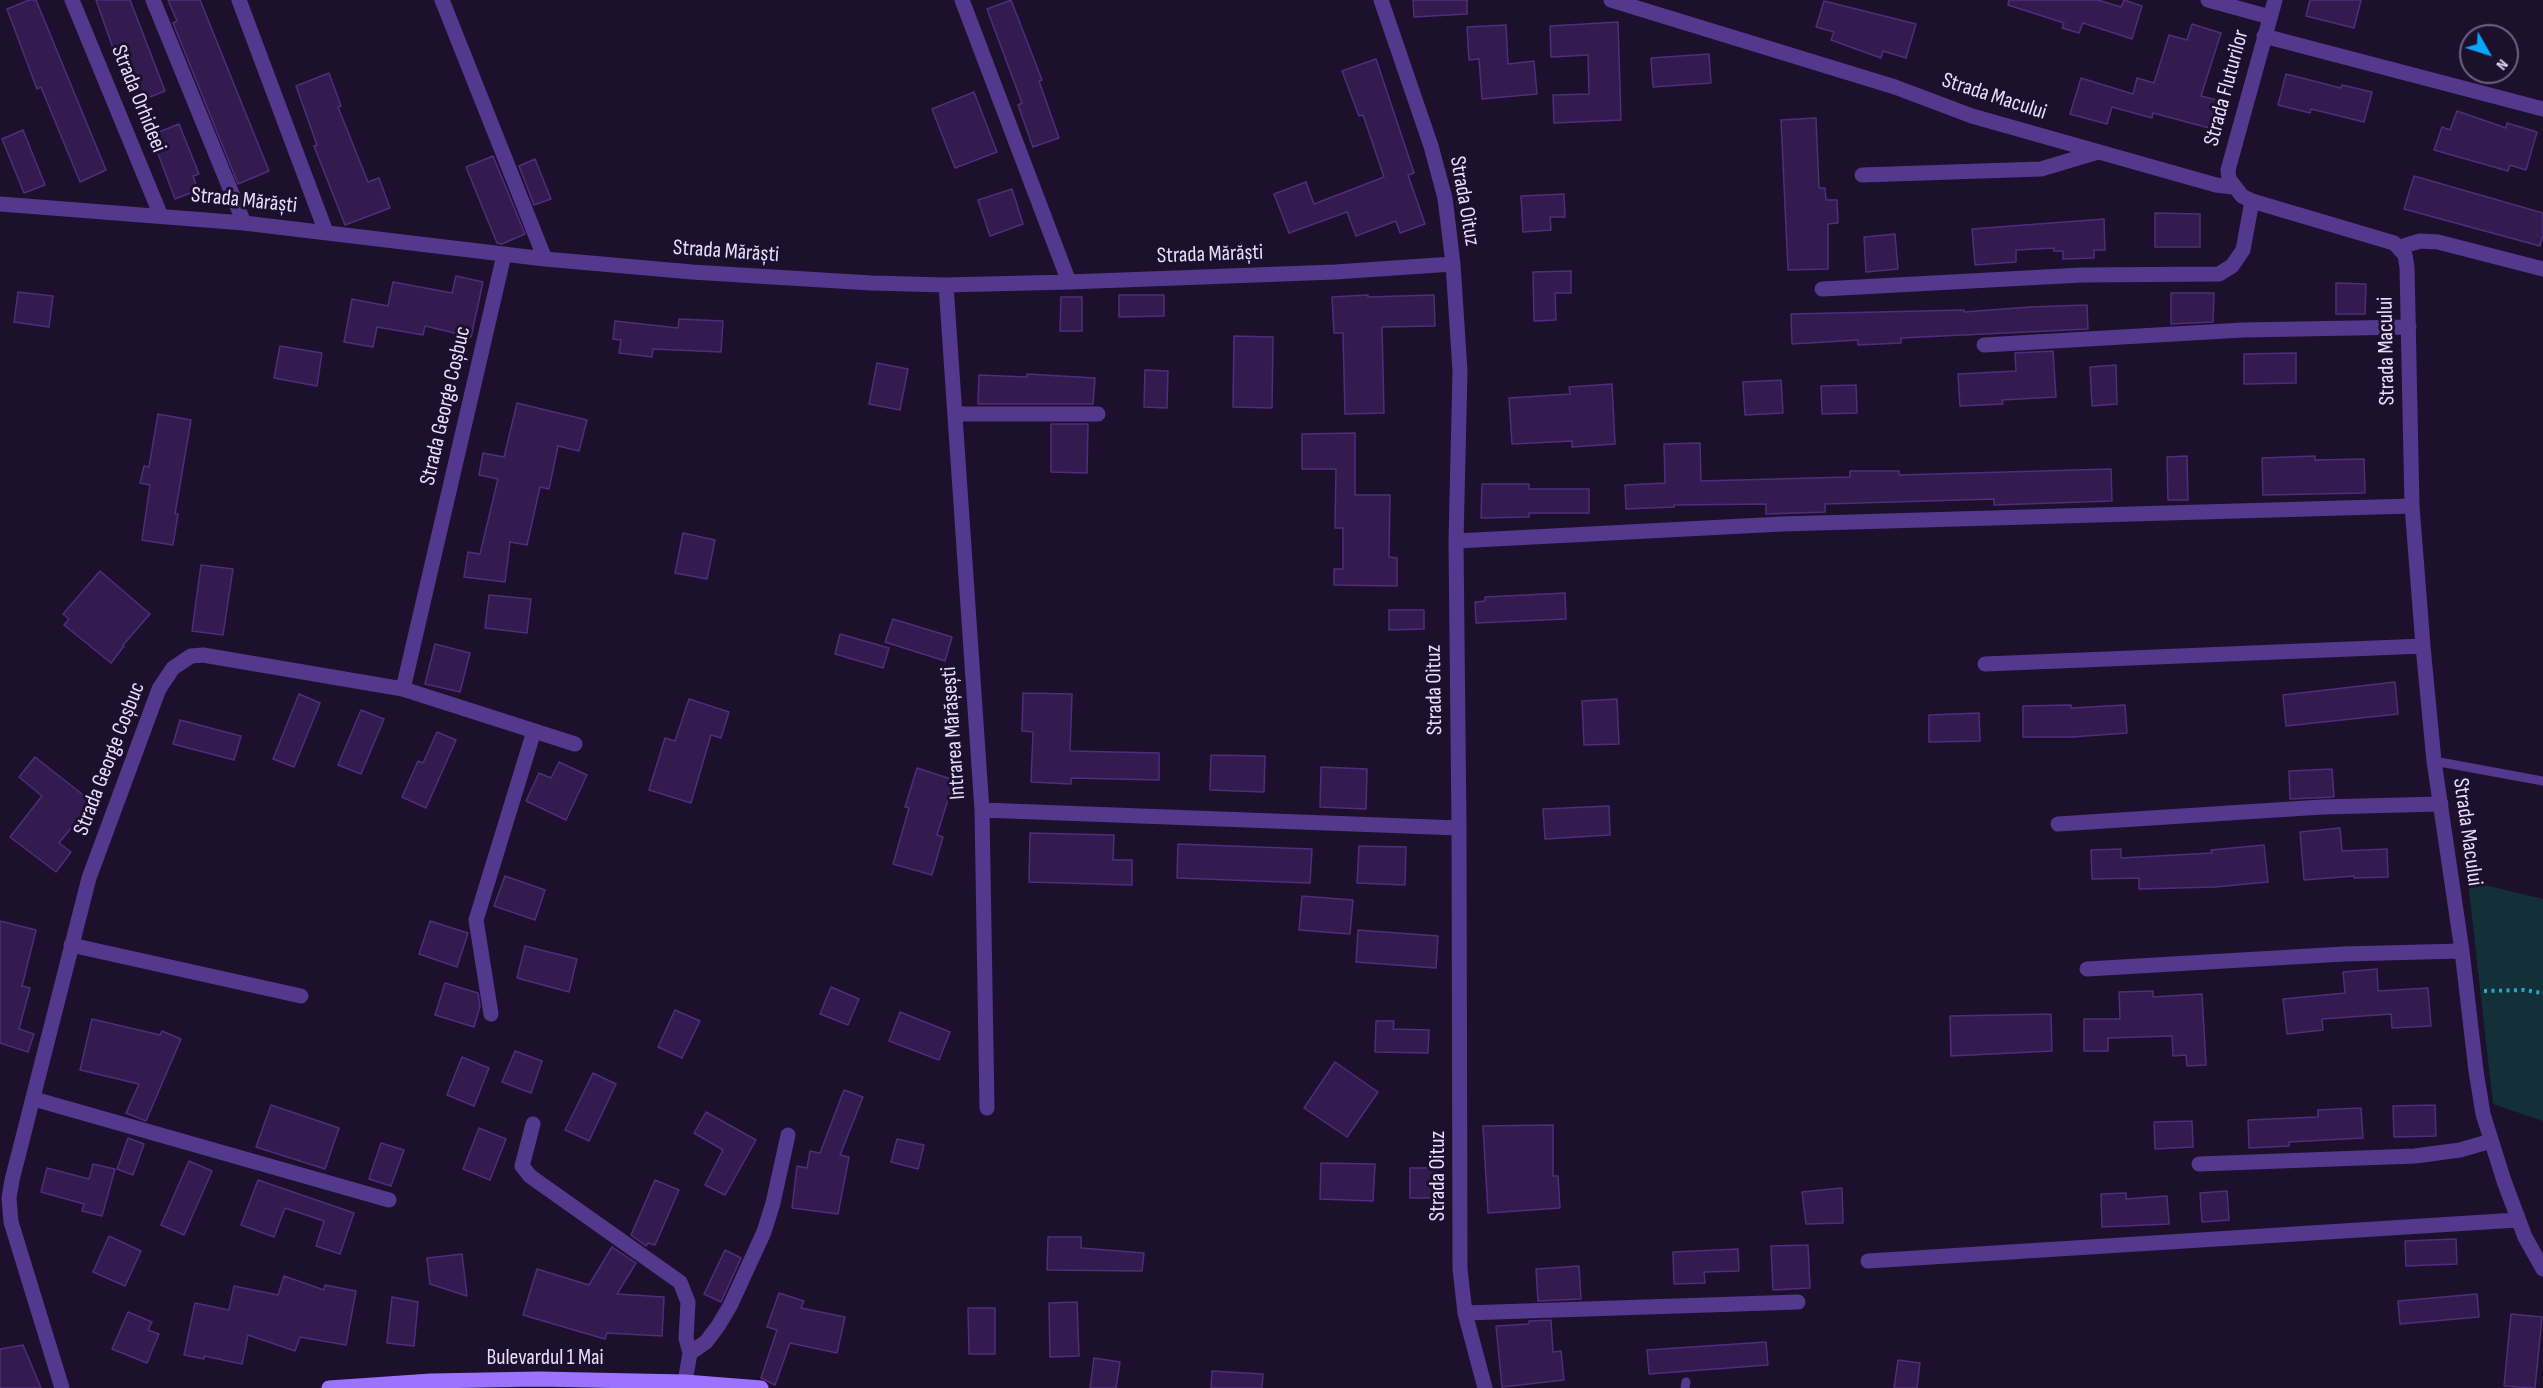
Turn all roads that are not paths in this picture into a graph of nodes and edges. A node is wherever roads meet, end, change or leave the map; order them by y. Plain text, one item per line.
1 (72, 0) edge
2 (153, 0) edge
3 (239, 0) edge
4 (442, 0) edge
5 (962, 0) edge
6 (1381, 0) edge
7 (1611, 0) edge
8 (2208, 0) edge
9 (2275, 0) edge
10 (2270, 17) junction
11 (2264, 36) junction
12 (2543, 109) edge
13 (2098, 152) junction
14 (1862, 176) dead end
15 (2233, 187) junction
16 (2252, 201) junction
17 (0, 204) edge
18 (161, 216) junction
19 (244, 223) junction
20 (326, 232) junction
21 (2400, 247) junction
22 (504, 255) junction
23 (545, 259) junction
24 (1453, 264) junction
25 (2543, 269) edge
26 (1069, 282) junction
27 (946, 285) junction
28 (1822, 289) dead end
29 (2409, 327) junction
30 (1984, 345) dead end
31 (955, 414) junction
32 (1098, 414) dead end
33 (2412, 506) junction
34 (1456, 541) junction
35 (2423, 646) junction
36 (1985, 664) dead end
37 (403, 689) junction
38 (534, 731) junction
39 (575, 744) dead end
40 (2434, 761) junction
41 (2543, 781) edge
42 (2440, 804) junction
43 (982, 810) junction
44 (2058, 824) dead end
45 (1459, 828) junction
46 (71, 945) junction
47 (2462, 951) junction
48 (2087, 969) dead end
49 (301, 996) dead end
50 (491, 1014) dead end
51 (34, 1099) junction
52 (987, 1108) dead end
53 (533, 1124) dead end
54 (788, 1135) dead end
55 (2491, 1141) junction
56 (2199, 1164) dead end
57 (6, 1178) edge
58 (389, 1200) dead end
59 (2517, 1220) junction
60 (1868, 1261) dead end
61 (2543, 1269) edge
62 (1798, 1302) dead end
63 (1465, 1313) junction
64 (690, 1353) junction
65 (685, 1382) junction
66 (540, 1384) edge
67 (62, 1388) edge
68 (329, 1388) edge
69 (761, 1388) edge
70 (1485, 1388) edge

1 - 18 street, Strada Orhideei
2 - 19 street
3 - 20 street
4 - 23 street
5 - 26 street
6 - 24 street, Strada Oituz
7 - 13 street, Strada Macului
8 - 10 street
9 - 10 street, Strada Fluturilor
10 - 11 street, Strada Fluturilor
11 - 12 street
11 - 15 street, Strada Fluturilor
13 - 14 street
13 - 15 street, Strada Macului
15 - 16 street, Strada Macului
16 - 21 street, Strada Macului
16 - 28 street
17 - 18 street, Strada Mărăști
18 - 19 street, Strada Mărăști
19 - 20 street, Strada Mărăști
20 - 22 street, Strada Mărăști
21 - 25 street
21 - 29 street, Strada Macului
22 - 23 street, Strada Mărăști
22 - 37 street, Strada George Coșbuc
23 - 27 street, Strada Mărăști
24 - 26 street, Strada Mărăști
24 - 34 street, Strada Oituz
26 - 27 street, Strada Mărăști
27 - 31 street, Intrarea Mărășești
29 - 30 street
29 - 33 street, Strada Macului
31 - 32 street
31 - 43 street, Intrarea Mărășești
33 - 34 street
33 - 35 street, Strada Macului
34 - 45 street, Strada Oituz
35 - 36 street
35 - 40 street, Strada Macului
37 - 38 street
37 - 46 street, Strada George Coșbuc
38 - 39 street
38 - 50 street
40 - 41 lane
40 - 42 street, Strada Macului
42 - 44 street
42 - 47 street, Strada Macului
43 - 45 street, Intrarea Mărășești
43 - 52 street
45 - 63 street, Strada Oituz
46 - 49 street
46 - 51 street, Strada George Coșbuc
47 - 48 street
47 - 55 street, Strada Macului
51 - 57 street, Strada George Coșbuc
51 - 58 street
53 - 64 street
54 - 64 street
55 - 56 street
55 - 59 street, Strada Macului
57 - 67 street, Strada George Coșbuc
59 - 60 street
59 - 61 street, Strada Macului
62 - 63 street
63 - 70 street, Strada Oituz
64 - 65 street
65 - 66 main road, Bulevardul 1 Mai
65 - 69 main road, Bulevardul 1 Mai
66 - 68 main road, Bulevardul 1 Mai

